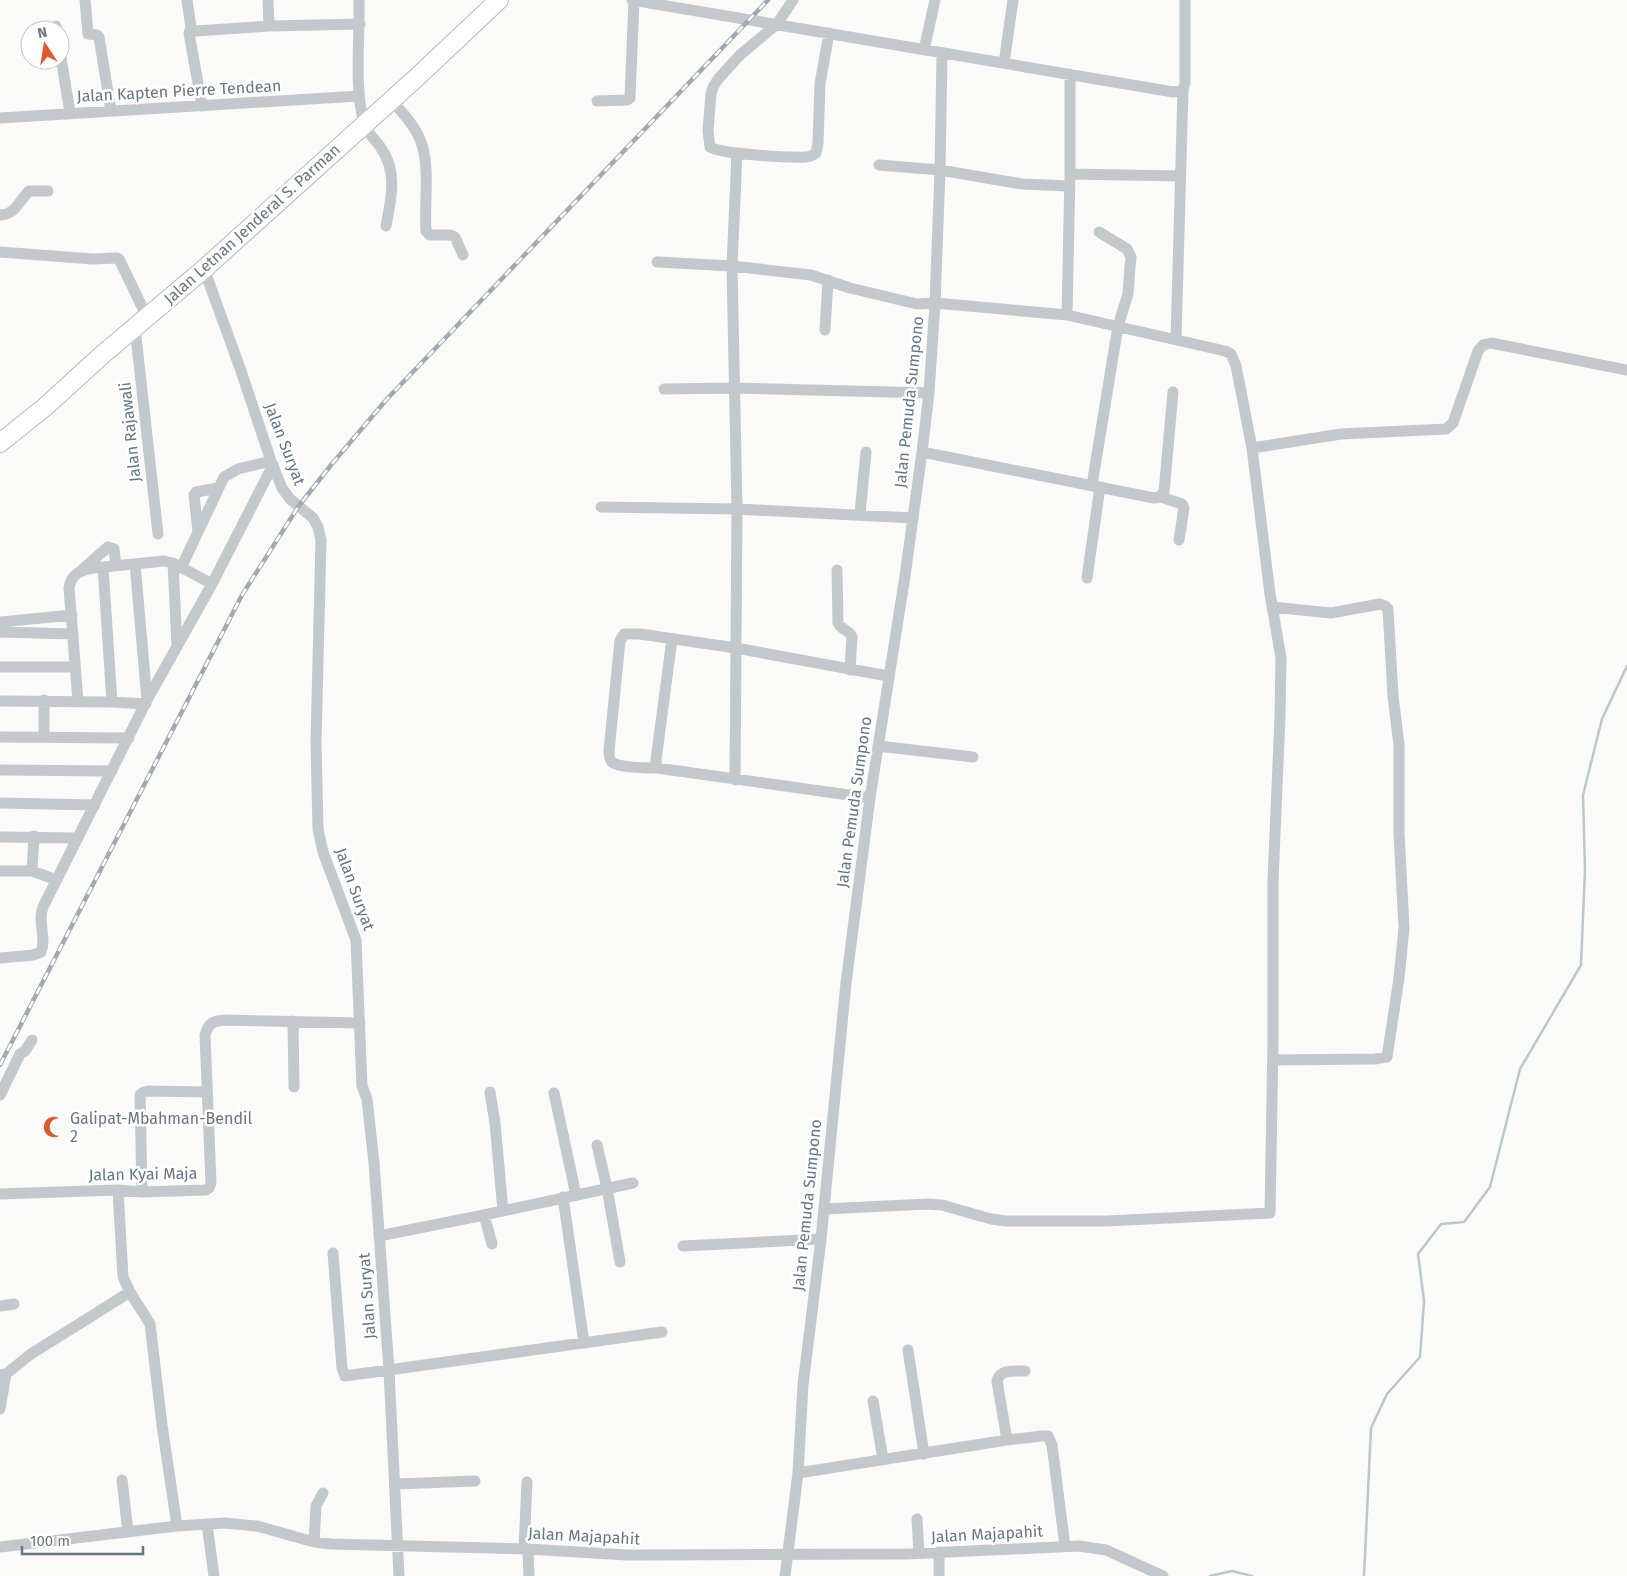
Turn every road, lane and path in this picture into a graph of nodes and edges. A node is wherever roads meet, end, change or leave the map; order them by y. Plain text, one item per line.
1 (85, 0) edge
2 (188, 0) edge
3 (268, 0) edge
4 (359, 0) edge
5 (499, 0) edge
6 (633, 0) edge
7 (793, 0) edge
8 (935, 0) edge
9 (1013, 0) edge
10 (1185, 0) edge
11 (678, 4) edge
12 (360, 24) junction
13 (777, 24) junction
14 (269, 26) junction
15 (191, 28) junction
16 (829, 33) junction
17 (924, 50) junction
18 (942, 54) junction
19 (1004, 63) junction
20 (63, 70) edge
21 (1070, 74) junction
22 (1183, 90) junction
23 (359, 96) junction
24 (391, 100) junction
25 (597, 101) dead end
26 (202, 106) junction
27 (111, 111) junction
28 (70, 113) junction
29 (0, 118) edge
30 (364, 125) junction
31 (737, 153) junction
32 (879, 165) dead end
33 (940, 170) junction
34 (1180, 176) junction
35 (1070, 180) junction
36 (48, 191) dead end
37 (0, 215) edge
38 (386, 226) dead end
39 (1099, 232) dead end
40 (0, 252) edge
41 (463, 255) dead end
42 (657, 262) dead end
43 (732, 266) junction
44 (204, 269) junction
45 (828, 280) junction
46 (935, 304) junction
47 (1066, 314) junction
48 (141, 322) junction
49 (1118, 326) junction
50 (825, 330) dead end
51 (1176, 339) junction
52 (1627, 370) edge
53 (664, 388) dead end
54 (736, 388) junction
55 (1173, 392) dead end
56 (929, 393) junction
57 (0, 443) edge
58 (1252, 448) junction
59 (866, 452) dead end
60 (922, 452) junction
61 (272, 463) junction
62 (1096, 486) junction
63 (218, 488) junction
64 (1161, 497) junction
65 (601, 507) dead end
66 (737, 509) junction
67 (860, 514) junction
68 (913, 518) junction
69 (198, 533) junction
70 (158, 534) dead end
71 (1179, 540) dead end
72 (135, 564) junction
73 (116, 566) junction
74 (177, 566) junction
75 (103, 567) junction
76 (81, 570) junction
77 (837, 570) dead end
78 (1087, 578) dead end
79 (212, 584) junction
80 (1272, 607) junction
81 (72, 615) junction
82 (0, 622) edge
83 (0, 632) edge
84 (73, 634) junction
85 (672, 639) junction
86 (177, 647) junction
87 (736, 648) junction
88 (0, 667) edge
89 (75, 667) junction
90 (850, 670) junction
91 (888, 676) junction
92 (44, 700) junction
93 (0, 701) edge
94 (78, 701) junction
95 (112, 702) junction
96 (147, 702) junction
97 (44, 736) junction
98 (0, 737) edge
99 (129, 738) junction
100 (878, 746) junction
101 (973, 757) dead end
102 (657, 768) junction
103 (0, 770) edge
104 (112, 771) junction
105 (735, 780) junction
106 (870, 798) junction
107 (0, 803) edge
108 (95, 805) junction
109 (34, 836) junction
110 (0, 837) edge
111 (78, 838) junction
112 (0, 871) edge
113 (32, 871) junction
114 (57, 880) junction
115 (0, 958) edge
116 (293, 1021) junction
117 (360, 1023) junction
118 (32, 1040) dead end
119 (1273, 1060) junction
120 (294, 1087) dead end
121 (207, 1092) junction
122 (490, 1092) dead end
123 (554, 1094) dead end
124 (0, 1095) edge
125 (597, 1145) dead end
126 (633, 1183) dead end
127 (607, 1188) junction
128 (118, 1190) junction
129 (142, 1192) junction
130 (0, 1194) edge
131 (576, 1195) junction
132 (563, 1197) junction
133 (824, 1209) junction
134 (503, 1211) junction
135 (484, 1216) junction
136 (379, 1236) junction
137 (821, 1240) junction
138 (492, 1244) dead end
139 (684, 1246) dead end
140 (333, 1254) dead end
141 (620, 1262) dead end
142 (132, 1295) junction
143 (14, 1304) dead end
144 (0, 1306) edge
145 (662, 1332) dead end
146 (584, 1344) junction
147 (908, 1350) dead end
148 (389, 1370) junction
149 (1025, 1370) dead end
150 (3, 1374) edge
151 (873, 1401) dead end
152 (0, 1409) edge
153 (1008, 1440) junction
154 (924, 1454) junction
155 (883, 1460) junction
156 (798, 1473) junction
157 (122, 1480) dead end
158 (475, 1482) dead end
159 (527, 1482) dead end
160 (396, 1484) junction
161 (323, 1494) dead end
162 (916, 1519) dead end
163 (207, 1524) junction
164 (177, 1526) junction
165 (128, 1532) junction
166 (314, 1542) junction
167 (398, 1546) junction
168 (1065, 1546) junction
169 (0, 1547) edge
170 (526, 1549) junction
171 (939, 1552) junction
172 (919, 1553) junction
173 (787, 1555) junction
174 (1162, 1575) edge
175 (214, 1576) edge
176 (399, 1576) edge
177 (529, 1576) edge
178 (785, 1576) edge
179 (939, 1576) edge

1 - 27 street
2 - 15 street
3 - 14 street
4 - 12 street
5 - 24 highway, Jalan Letnan Jenderal S. Parman
6 - 11 street
6 - 25 street
7 - 13 street
8 - 17 street
9 - 19 street
10 - 22 street
11 - 13 street
12 - 14 street
12 - 23 street
13 - 16 street
13 - 31 street
14 - 15 street
15 - 26 street
16 - 17 street
16 - 31 street
17 - 18 street
18 - 19 street
18 - 33 street, Jalan Pemuda Sumpono
19 - 21 street
20 - 28 street
21 - 22 street
21 - 35 street
22 - 34 street
23 - 26 street, Jalan Kapten Pierre Tendean
23 - 30 street
24 - 30 highway, Jalan Letnan Jenderal S. Parman
24 - 41 street
26 - 27 street, Jalan Kapten Pierre Tendean
27 - 28 street, Jalan Kapten Pierre Tendean
28 - 29 street, Jalan Kapten Pierre Tendean
30 - 38 street
30 - 44 highway, Jalan Letnan Jenderal S. Parman
31 - 43 street
32 - 33 street
33 - 35 street
33 - 46 street, Jalan Pemuda Sumpono
34 - 35 street
34 - 51 street
35 - 47 street
36 - 37 street
39 - 49 street
40 - 48 street, Jalan Rajawali
42 - 43 street
43 - 45 street
43 - 54 street
44 - 48 highway, Jalan Letnan Jenderal S. Parman
44 - 61 street, Jalan Suryat
45 - 46 street
45 - 50 street
46 - 47 street
46 - 56 street, Jalan Pemuda Sumpono
47 - 49 street
48 - 57 highway, Jalan Letnan Jenderal S. Parman
48 - 70 street, Jalan Rajawali
49 - 51 street
49 - 62 street
51 - 58 street
52 - 58 street
53 - 54 street
54 - 56 street
54 - 66 street
55 - 64 street
56 - 60 street, Jalan Pemuda Sumpono
58 - 80 street
59 - 67 street
60 - 62 street
60 - 68 street, Jalan Pemuda Sumpono
61 - 63 street
61 - 79 street
61 - 117 street, Jalan Suryat
62 - 64 street
62 - 78 street
63 - 69 street
63 - 69 street
64 - 71 street
65 - 66 street
66 - 67 street
66 - 87 street
67 - 68 street
68 - 91 street, Jalan Pemuda Sumpono
69 - 74 street
72 - 73 street
72 - 74 street
72 - 96 street
73 - 75 street
73 - 76 street
74 - 79 street
74 - 86 street
75 - 76 street
75 - 95 street
76 - 81 street
77 - 90 street
79 - 86 street
80 - 119 street
80 - 119 street
81 - 82 street
81 - 84 street
83 - 84 street
84 - 89 street
85 - 87 street
85 - 102 street
85 - 102 street
86 - 96 street
87 - 90 street
87 - 105 street
88 - 89 street
89 - 94 street
90 - 91 street
91 - 100 street, Jalan Pemuda Sumpono
92 - 93 street
92 - 94 street
92 - 97 street
94 - 95 street
95 - 96 street
96 - 99 street
97 - 98 street
97 - 99 street
99 - 104 street
100 - 101 street
100 - 106 street, Jalan Pemuda Sumpono
102 - 105 street
103 - 104 street
104 - 108 street
105 - 106 street
106 - 133 street, Jalan Pemuda Sumpono
107 - 108 street
108 - 111 street
109 - 110 street
109 - 111 street
109 - 113 street
111 - 114 street
112 - 113 street
113 - 114 street
114 - 115 street
116 - 117 street, Jalan Kyai Maja
116 - 120 street
116 - 121 street, Jalan Kyai Maja
117 - 136 street, Jalan Suryat
118 - 124 street
119 - 133 street
121 - 129 street, Jalan Kyai Maja
121 - 129 street
122 - 134 street
123 - 131 street
125 - 127 street
126 - 127 street
127 - 131 street
127 - 141 street
128 - 129 street, Jalan Kyai Maja
128 - 130 street, Jalan Kyai Maja
128 - 142 street
131 - 132 street
132 - 134 street
132 - 146 street
133 - 137 street, Jalan Pemuda Sumpono
134 - 135 street
135 - 136 street
135 - 138 street
136 - 148 street, Jalan Suryat
137 - 139 street
137 - 156 street, Jalan Pemuda Sumpono
140 - 148 street
142 - 150 street
142 - 164 street
143 - 144 street
145 - 146 street
146 - 148 street
147 - 154 street
148 - 160 street, Jalan Suryat
149 - 153 street
150 - 152 street
151 - 155 street
153 - 154 street
153 - 168 street
154 - 155 street
155 - 156 street
156 - 173 street, Jalan Pemuda Sumpono
157 - 165 street
158 - 160 street
159 - 170 street
160 - 167 street, Jalan Suryat
161 - 166 street
162 - 172 street
163 - 164 street, Jalan Majapahit
163 - 166 street, Jalan Majapahit
163 - 175 street
164 - 165 street, Jalan Majapahit
165 - 169 street, Jalan Majapahit
166 - 167 street, Jalan Majapahit
167 - 170 street, Jalan Majapahit
167 - 176 street, Jalan Suryat
168 - 171 street, Jalan Majapahit
168 - 174 street, Jalan Majapahit
170 - 173 street, Jalan Majapahit
170 - 177 street
171 - 172 street, Jalan Majapahit
171 - 179 street
172 - 173 street, Jalan Majapahit
173 - 178 street, Jalan Pemuda Sumpono

